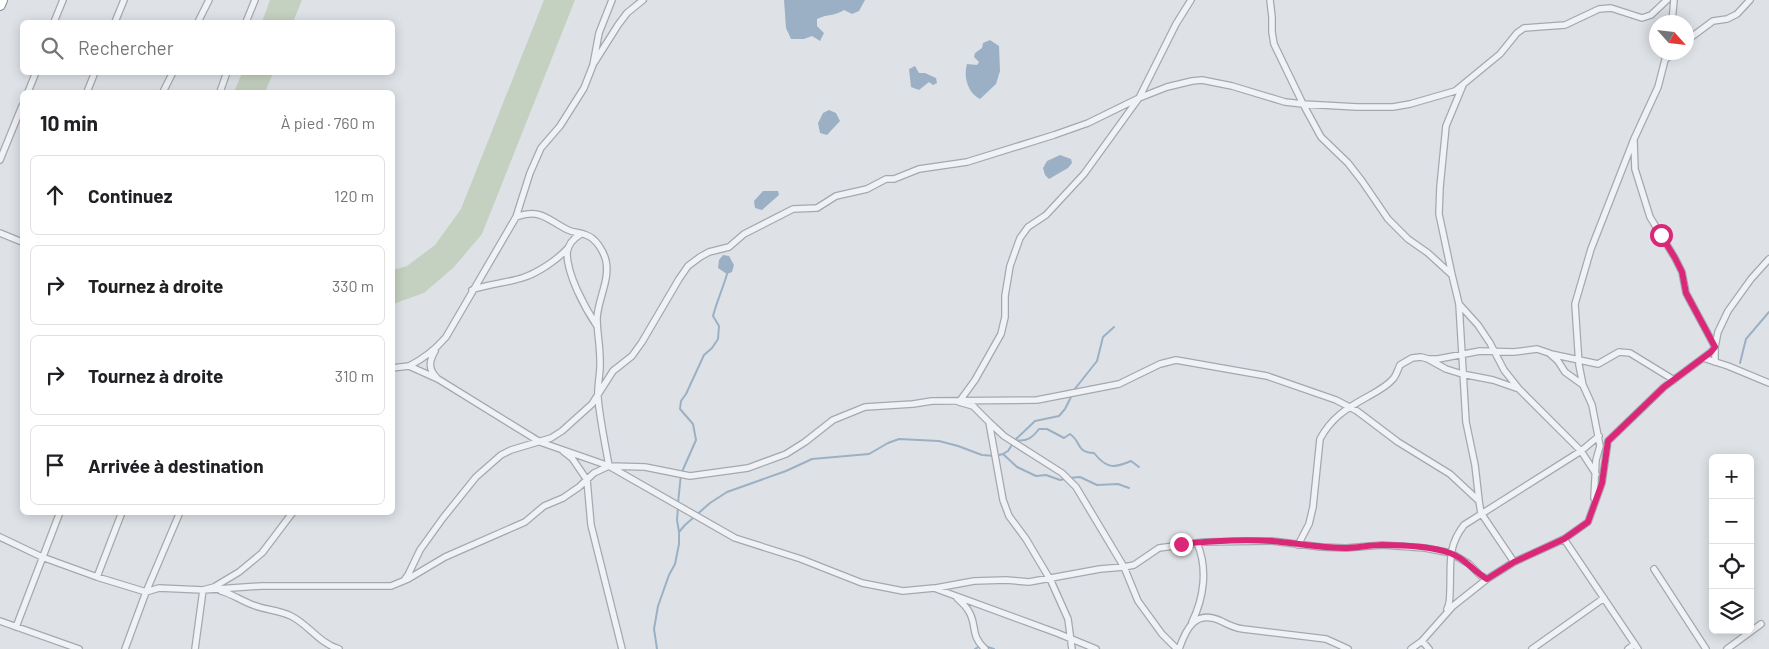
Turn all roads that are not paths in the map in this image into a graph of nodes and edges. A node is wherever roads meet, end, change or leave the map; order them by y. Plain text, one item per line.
1 (2, 0) edge
2 (63, 0) edge
3 (124, 0) edge
4 (209, 0) edge
5 (255, 0) edge
6 (612, 0) edge
7 (643, 0) edge
8 (1191, 0) edge
9 (1270, 0) edge
10 (1667, 0) edge
11 (1674, 0) edge
12 (1750, 0) edge
13 (0, 5) edge
14 (1673, 15) edge
15 (55, 20) edge
16 (116, 20) edge
17 (199, 20) edge
18 (247, 20) edge
19 (1694, 36) edge
20 (1665, 60) edge
21 (593, 65) junction
22 (35, 75) edge
23 (94, 75) edge
24 (172, 75) edge
25 (226, 75) edge
26 (1464, 84) junction
27 (29, 90) edge
28 (88, 90) edge
29 (164, 90) edge
30 (221, 90) edge
31 (1139, 98) junction
32 (1303, 104) junction
33 (20, 111) edge
34 (1634, 139) junction
35 (0, 160) edge
36 (516, 217) junction
37 (0, 233) edge
38 (581, 234) junction
39 (20, 241) edge
40 (568, 248) junction
41 (1769, 260) edge
42 (1452, 275) junction
43 (472, 290) junction
44 (1459, 304) junction
45 (597, 326) junction
46 (438, 347) junction
47 (1715, 347) junction
48 (1494, 350) junction
49 (1549, 353) junction
50 (1461, 354) junction
51 (1578, 358) junction
52 (1703, 358) junction
53 (1428, 359) junction
54 (1715, 362) junction
55 (408, 366) junction
56 (395, 368) edge
57 (1462, 374) junction
58 (438, 380) junction
59 (1674, 380) junction
60 (1769, 383) edge
61 (1583, 385) junction
62 (1520, 390) junction
63 (598, 396) junction
64 (959, 402) junction
65 (1350, 408) junction
66 (989, 422) junction
67 (1599, 436) junction
68 (540, 442) junction
69 (560, 449) junction
70 (1582, 451) junction
71 (609, 466) junction
72 (1596, 474) junction
73 (586, 480) junction
74 (1479, 501) junction
75 (1480, 514) junction
76 (59, 515) edge
77 (121, 515) edge
78 (179, 515) edge
79 (291, 515) edge
80 (1588, 522) junction
81 (0, 537) edge
82 (1564, 539) junction
83 (1197, 543) junction
84 (1298, 544) junction
85 (1451, 553) junction
86 (42, 557) junction
87 (1514, 562) junction
88 (1124, 567) junction
89 (1654, 569) dead end
90 (97, 577) junction
91 (1050, 579) junction
92 (1487, 579) junction
93 (402, 582) junction
94 (934, 588) junction
95 (203, 590) junction
96 (216, 590) junction
97 (146, 592) junction
98 (956, 597) junction
99 (1604, 598) junction
100 (1442, 618) junction
101 (0, 621) edge
102 (1191, 624) junction
103 (1761, 624) dead end
104 (16, 627) junction
105 (1072, 639) junction
106 (1422, 641) junction
107 (1637, 647) edge
108 (76, 649) edge
109 (125, 649) edge
110 (195, 649) edge
111 (339, 649) edge
112 (622, 649) edge
113 (986, 649) edge
114 (1072, 649) edge
115 (1096, 649) edge
116 (1178, 649) edge
117 (1348, 649) edge
118 (1411, 649) edge
119 (1429, 649) edge
120 (1532, 649) edge
121 (1628, 649) edge
122 (1706, 649) edge
123 (1727, 649) edge

1 - 13 highway
2 - 15 street
3 - 16 street
4 - 17 street
5 - 18 street
6 - 21 street
7 - 21 street
8 - 31 street
9 - 32 street
10 - 26 street
11 - 14 street
12 - 19 street
20 - 34 street
21 - 36 street
22 - 27 street
23 - 28 street
24 - 29 street
25 - 30 street
26 - 32 street
26 - 42 street
31 - 32 street
31 - 63 street
31 - 64 street
32 - 42 street
33 - 35 street
34 - 47 street
34 - 51 street
36 - 38 street
36 - 43 street
37 - 39 street
38 - 40 street
38 - 45 street
40 - 43 street
40 - 45 street
41 - 47 street
42 - 44 street
43 - 46 street
44 - 48 street
44 - 50 street
45 - 63 street
46 - 55 street
46 - 58 street
47 - 52 street
47 - 54 street
48 - 49 street
48 - 50 street
48 - 62 street
49 - 51 street
49 - 61 street
50 - 53 street
50 - 57 street
51 - 59 street
51 - 61 street
52 - 54 street
52 - 59 street
53 - 57 street
53 - 65 street
54 - 60 street
55 - 56 street
55 - 58 street
57 - 62 street
57 - 74 street
58 - 68 street
59 - 80 street
61 - 67 street
62 - 70 street
63 - 68 street
63 - 71 street
64 - 65 street
64 - 66 street
64 - 71 street
65 - 74 street
65 - 84 street
66 - 88 street
66 - 91 street
67 - 70 street
67 - 72 street
68 - 69 street
68 - 93 street
69 - 71 street
69 - 73 street
70 - 72 street
70 - 75 street
71 - 73 street
71 - 94 street
72 - 80 street
73 - 93 street
73 - 112 street
74 - 75 street
75 - 85 street
75 - 87 street
76 - 86 street
77 - 90 street
78 - 97 street
79 - 95 street
80 - 82 street
81 - 86 street
82 - 87 street
82 - 99 street
83 - 84 street
83 - 88 street
83 - 102 street
84 - 85 street
85 - 92 street
85 - 100 street
86 - 90 street
86 - 104 street
87 - 92 street
88 - 91 street
88 - 116 street
89 - 122 street
90 - 97 street
91 - 94 street
91 - 105 street
92 - 100 street
93 - 96 street
94 - 98 street
95 - 96 street
95 - 97 street
95 - 110 street
96 - 111 street
97 - 109 street
98 - 105 street
98 - 113 street
99 - 107 street
99 - 120 street
100 - 106 street
101 - 104 street
102 - 116 street
102 - 117 street
103 - 123 street
104 - 108 street
105 - 114 street
105 - 115 street
106 - 118 street
106 - 119 street
107 - 121 street

